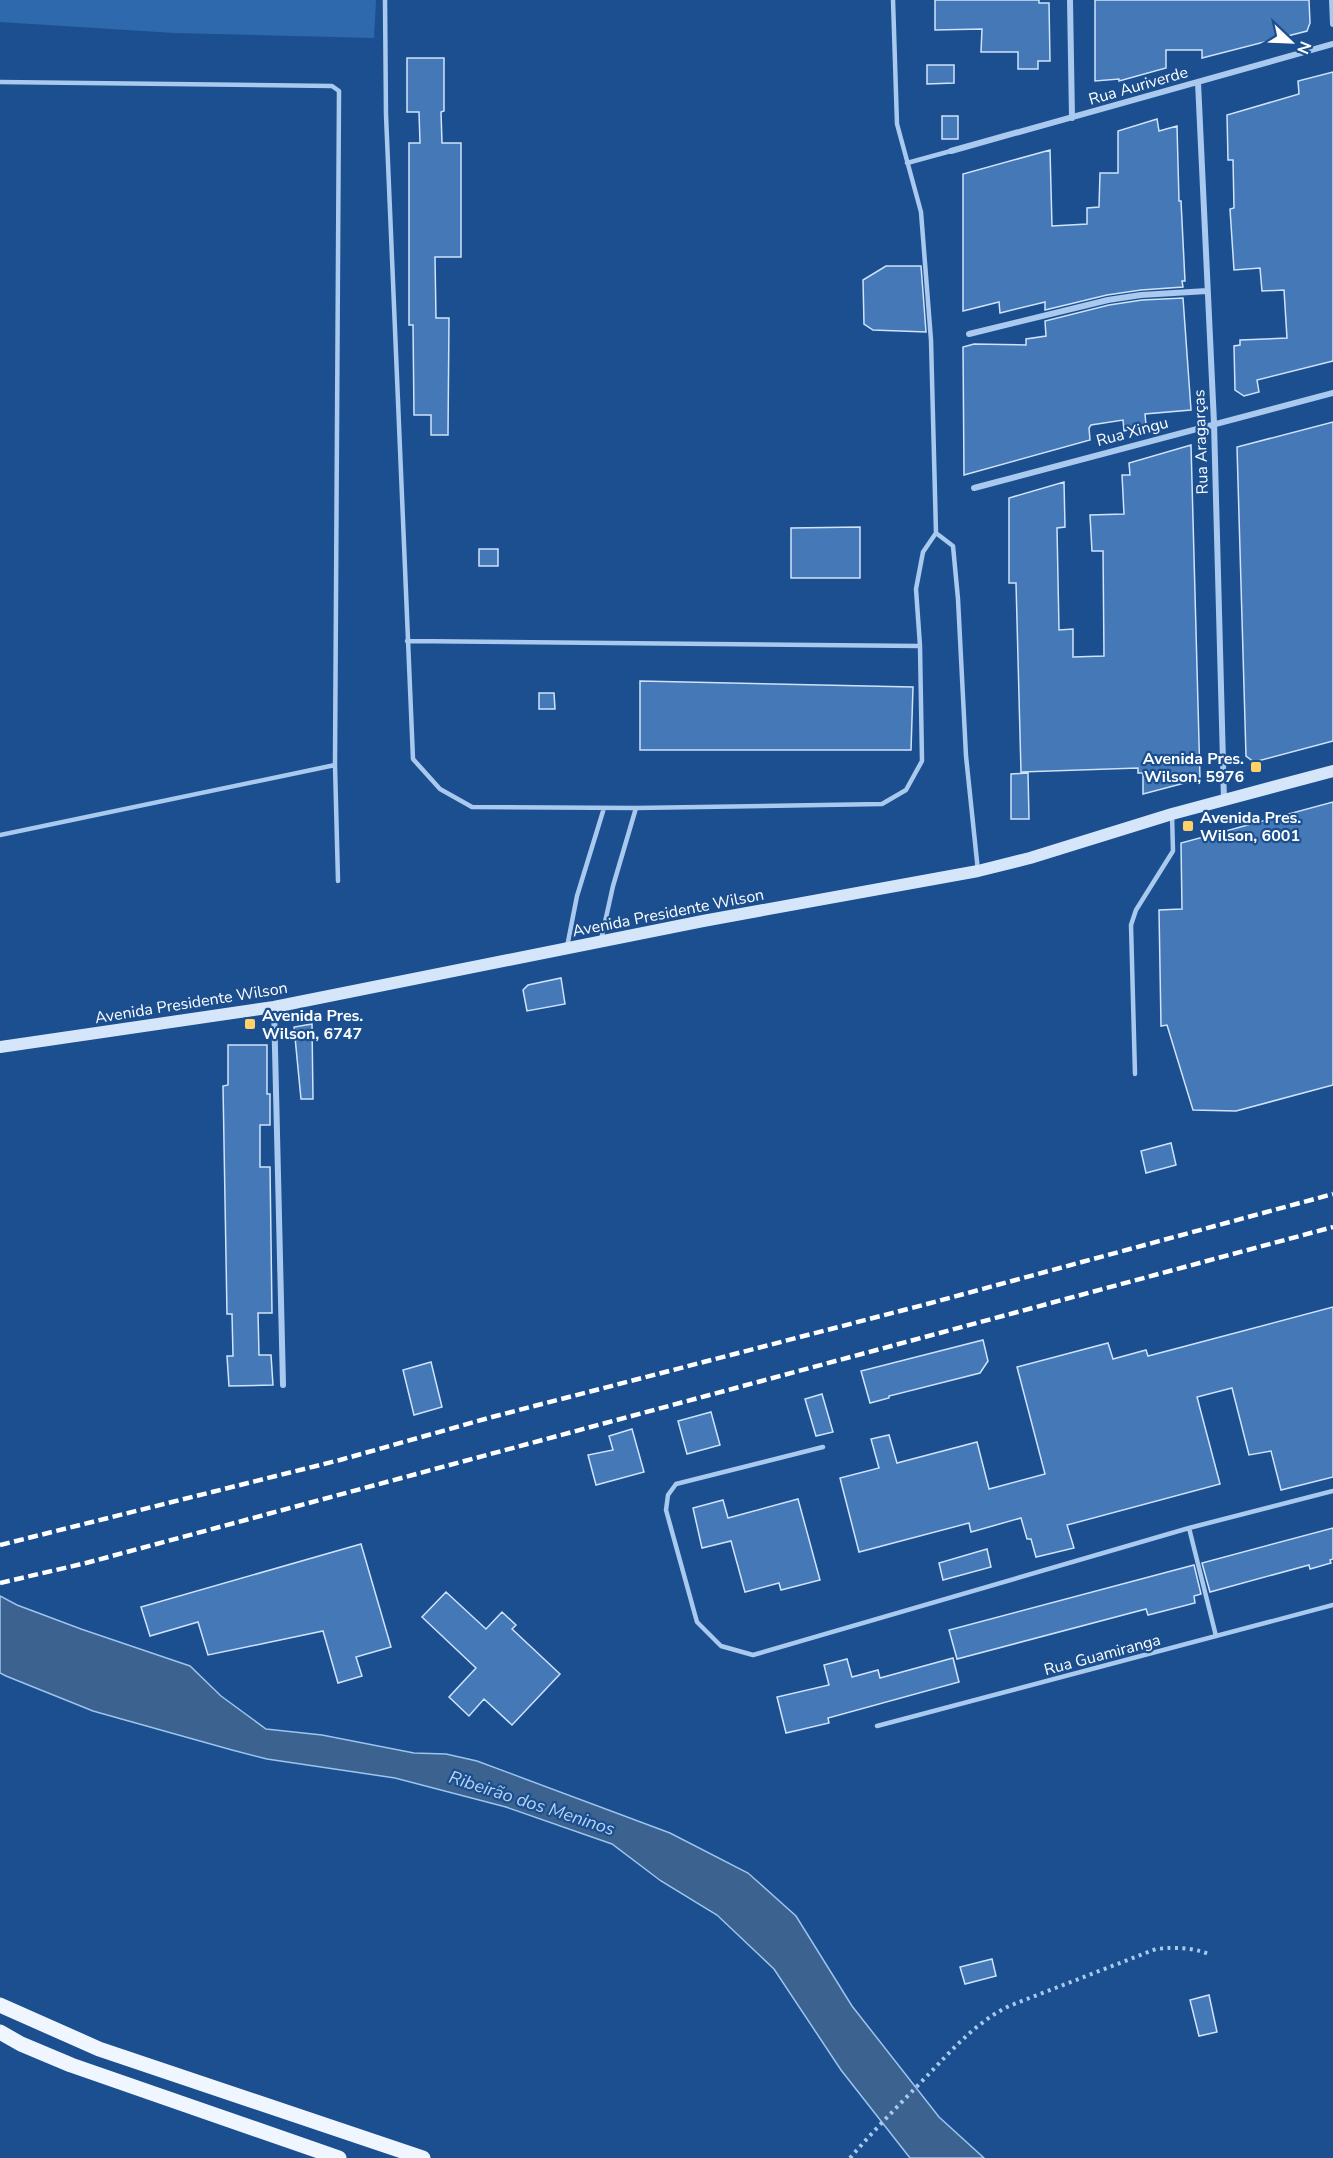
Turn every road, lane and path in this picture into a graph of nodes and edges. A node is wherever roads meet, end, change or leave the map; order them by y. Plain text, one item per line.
1 (385, 0) edge
2 (893, 0) edge
3 (1070, 0) edge
4 (1332, 0) edge
5 (1333, 24) edge
6 (1333, 44) edge
7 (0, 82) edge
8 (1198, 82) junction
9 (1072, 118) junction
10 (951, 151) joint
11 (907, 163) junction
12 (1207, 291) junction
13 (969, 334) dead end
14 (1333, 393) edge
15 (1214, 423) junction
16 (974, 488) dead end
17 (936, 533) junction
18 (407, 641) junction
19 (920, 646) junction
20 (335, 765) junction
21 (1333, 771) edge
22 (1224, 800) junction
23 (604, 808) junction
24 (636, 808) junction
25 (1172, 814) junction
26 (0, 835) edge
27 (978, 871) junction
28 (338, 881) dead end
29 (600, 942) junction
30 (567, 949) junction
31 (274, 1008) junction
32 (0, 1047) edge
33 (1135, 1074) dead end
34 (283, 1385) dead end
35 (823, 1448) dead end
36 (1333, 1491) edge
37 (1189, 1528) junction
38 (1333, 1605) edge
39 (1216, 1636) junction
40 (877, 1726) dead end
41 (1211, 1955) dead end
42 (0, 2005) edge
43 (0, 2032) edge
44 (413, 2157) edge
45 (339, 2158) edge
46 (850, 2158) edge

1 - 18 lane
2 - 11 lane
3 - 9 street
4 - 5 street
6 - 8 street, Rua Auriverde
7 - 20 lane
8 - 9 street, Rua Auriverde
8 - 12 street, Rua Aragarças
9 - 10 street, Rua Auriverde
10 - 11 lane
11 - 17 lane
12 - 13 street
12 - 15 street, Rua Aragarças
14 - 15 street, Rua Xingu
15 - 16 street, Rua Xingu
15 - 22 street, Rua Aragarças
17 - 19 lane
17 - 27 lane
18 - 19 lane
18 - 23 lane
19 - 24 lane
20 - 26 lane
20 - 28 lane
21 - 22 main road, Avenida Presidente Wilson
22 - 25 main road, Avenida Presidente Wilson
23 - 24 lane
23 - 30 lane
24 - 29 lane
25 - 27 main road, Avenida Presidente Wilson
25 - 33 lane
27 - 29 main road, Avenida Presidente Wilson
29 - 30 main road, Avenida Presidente Wilson
30 - 31 main road, Avenida Presidente Wilson
31 - 32 main road, Avenida Presidente Wilson
31 - 34 street
35 - 37 lane
36 - 37 lane
37 - 39 lane
38 - 39 lane, Rua Guamiranga
39 - 40 lane, Rua Guamiranga
41 - 46 path
42 - 44 main road
43 - 45 main road

